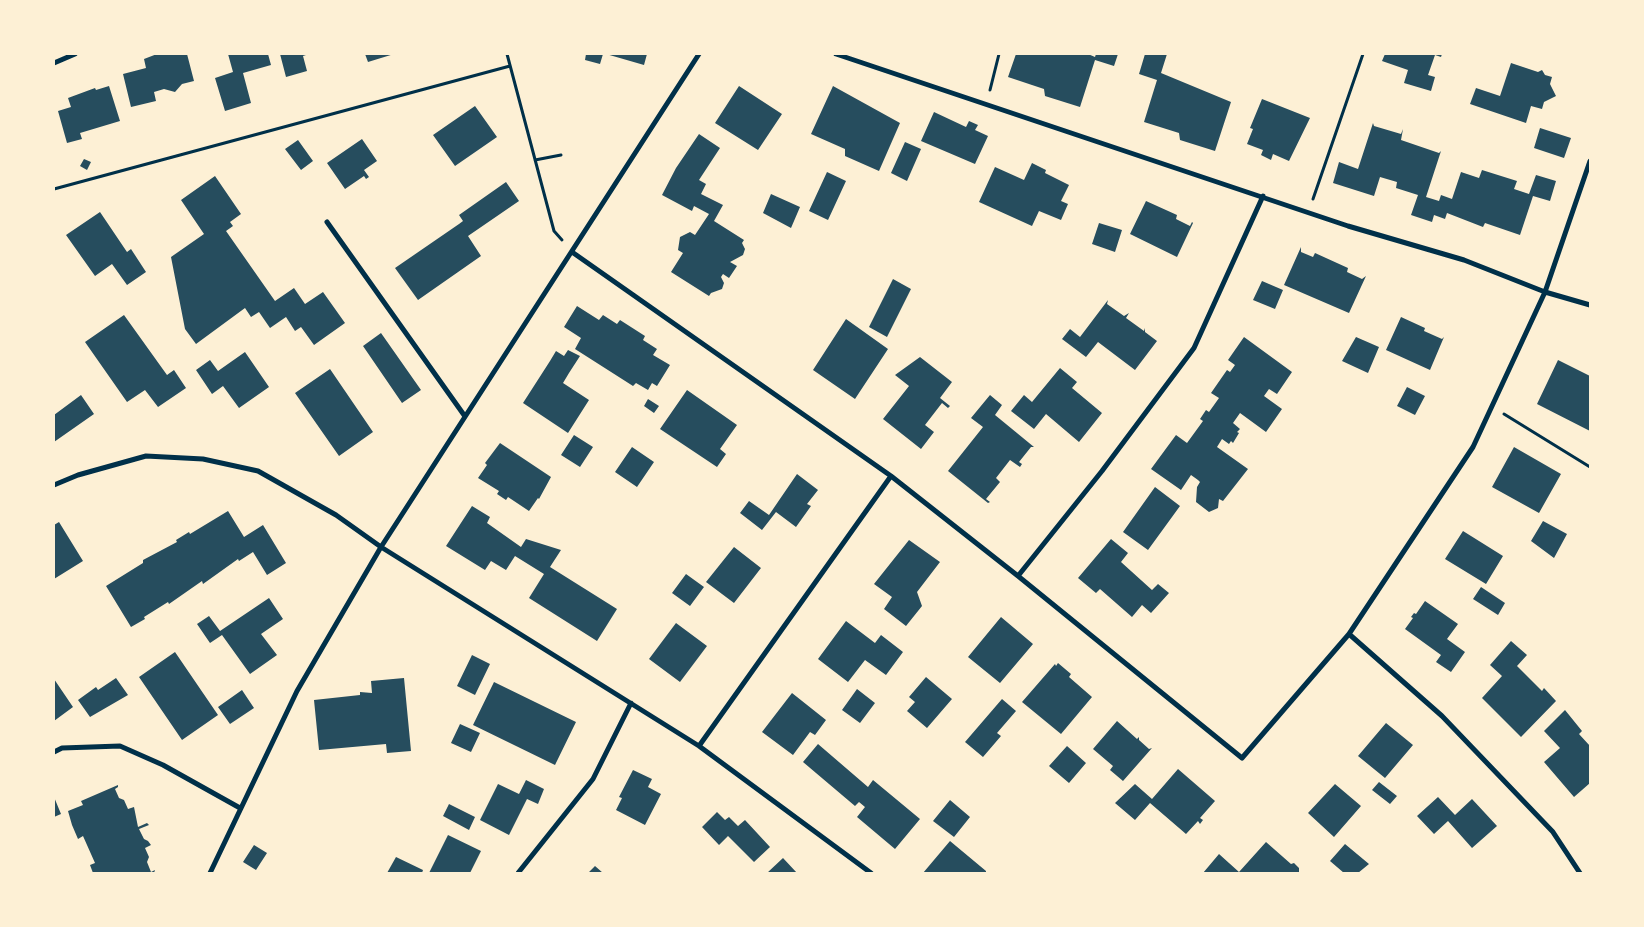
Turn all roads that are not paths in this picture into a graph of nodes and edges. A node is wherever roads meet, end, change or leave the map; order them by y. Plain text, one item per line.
1 (54, 54) edge
2 (75, 54) edge
3 (699, 54) edge
4 (836, 54) edge
5 (55, 62) edge
6 (1590, 161) edge
7 (1263, 196) junction
8 (327, 222) dead end
9 (572, 252) junction
10 (1545, 292) junction
11 (1590, 305) edge
12 (464, 415) junction
13 (891, 476) junction
14 (54, 485) edge
15 (380, 547) junction
16 (1018, 576) junction
17 (1349, 634) junction
18 (631, 703) junction
19 (699, 746) junction
20 (54, 752) edge
21 (240, 808) junction
22 (210, 873) edge
23 (518, 873) edge
24 (871, 873) edge
25 (1580, 873) edge

1 - 5 street
2 - 5 street
3 - 9 street
4 - 7 street
6 - 10 street
7 - 10 street
7 - 16 street
8 - 12 street
9 - 12 street
9 - 13 street
10 - 11 street
10 - 17 street
12 - 15 street
13 - 16 street
13 - 19 street
14 - 15 street
15 - 18 street
15 - 21 street
16 - 17 street
17 - 25 street
18 - 19 street
18 - 23 street
19 - 24 street
20 - 21 street
21 - 22 street

